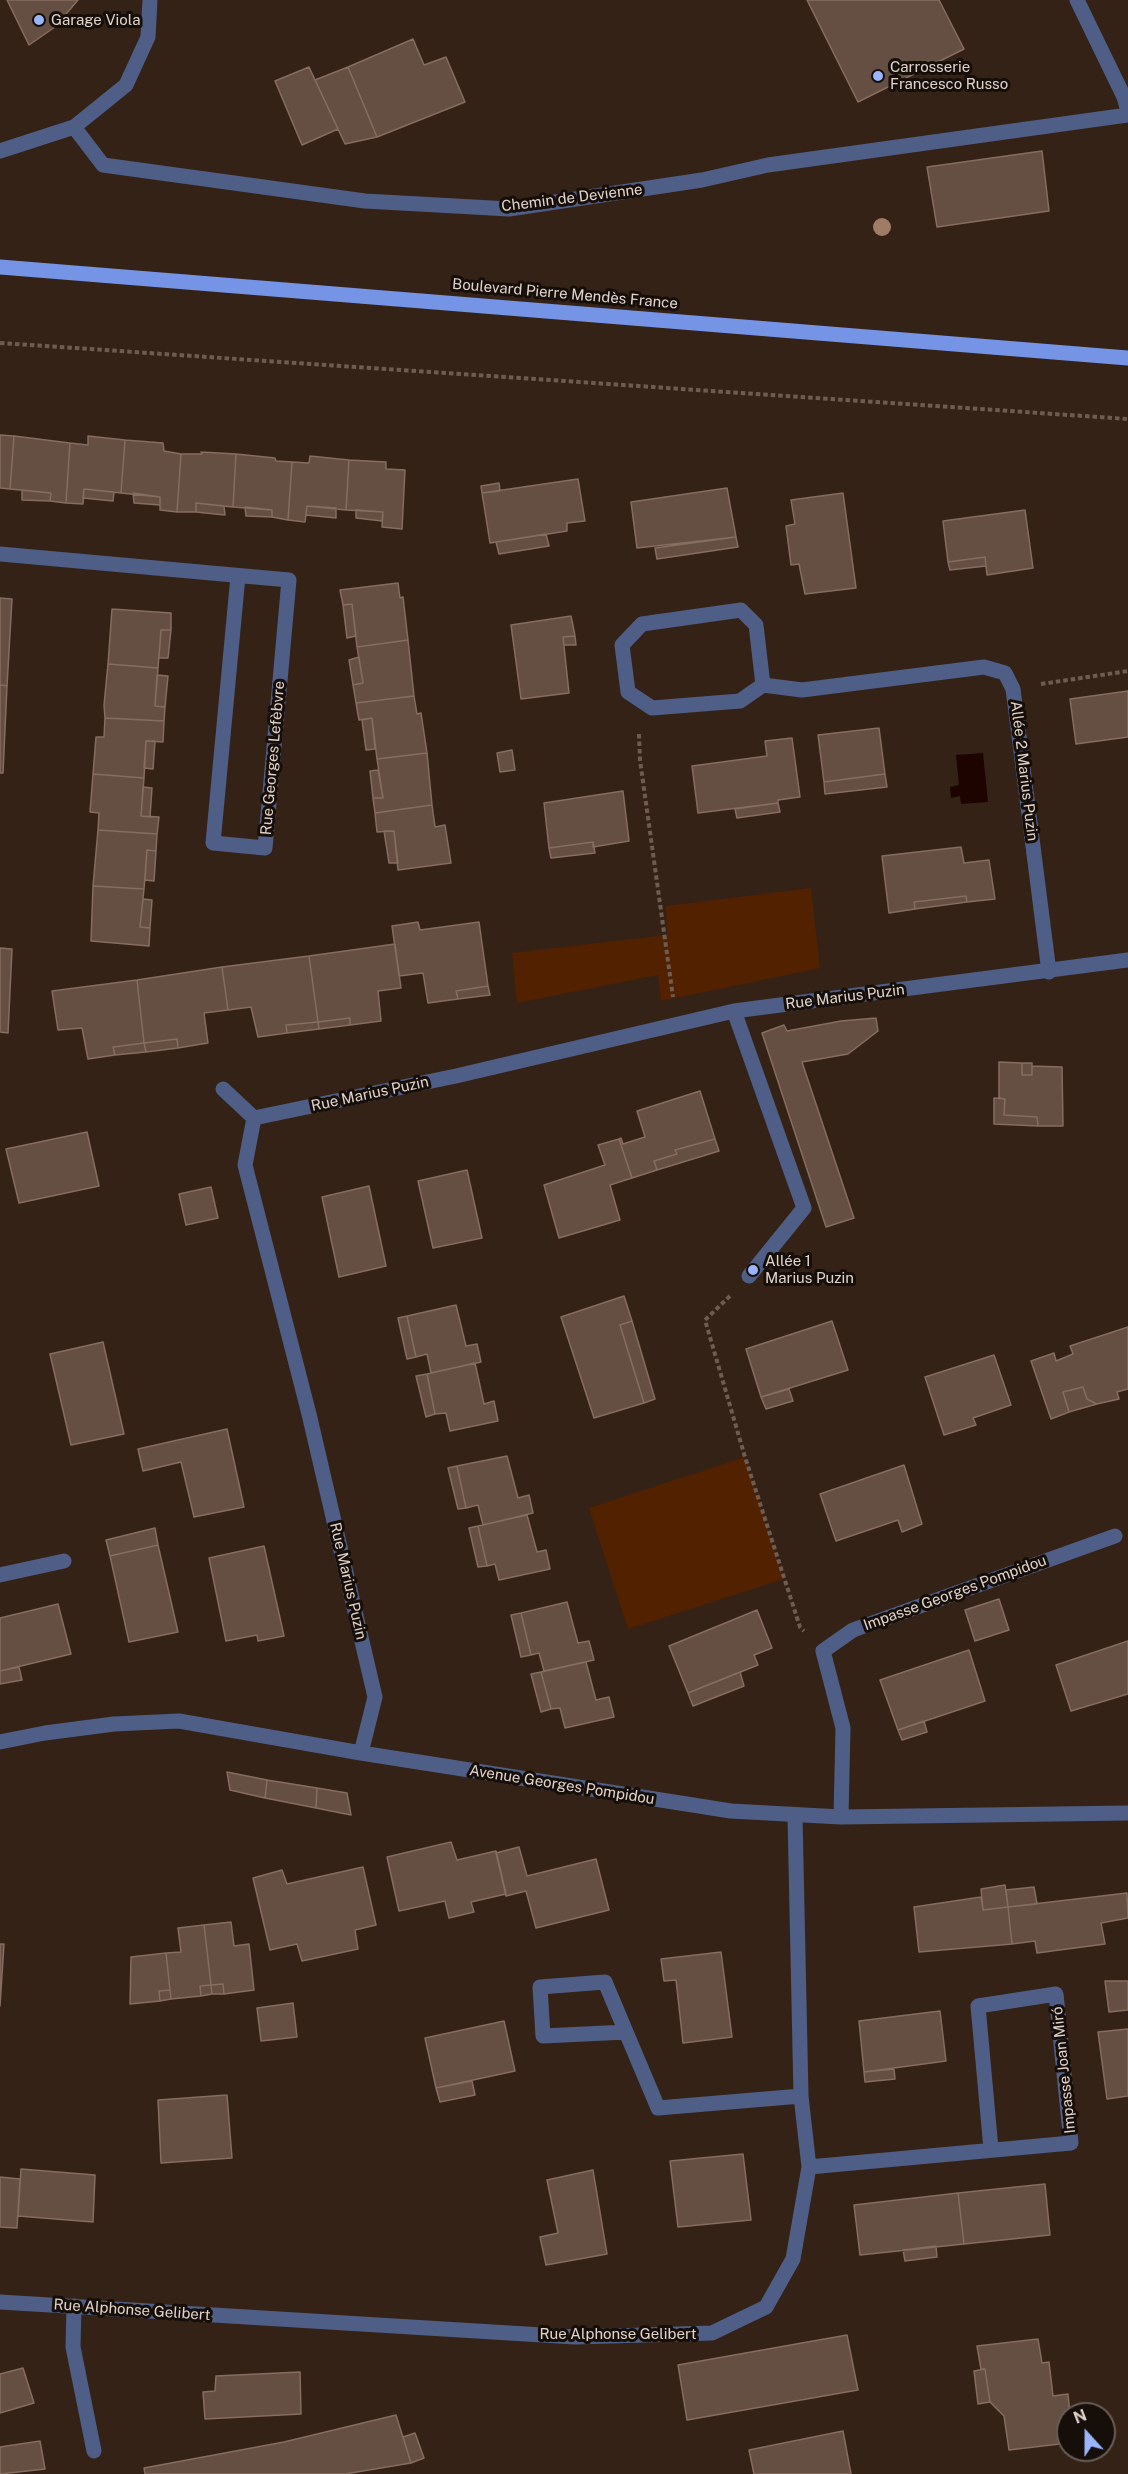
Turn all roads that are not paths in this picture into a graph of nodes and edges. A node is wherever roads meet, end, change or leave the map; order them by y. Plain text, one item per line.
1 (150, 0) edge
2 (1077, 0) edge
3 (1128, 113) edge
4 (74, 127) junction
5 (0, 151) edge
6 (0, 267) edge
7 (1128, 358) edge
8 (0, 554) edge
9 (238, 576) junction
10 (763, 685) junction
11 (1128, 960) edge
12 (1049, 972) junction
13 (734, 1011) junction
14 (223, 1089) dead end
15 (254, 1118) junction
16 (749, 1276) road end
17 (1115, 1536) dead end
18 (64, 1561) dead end
19 (0, 1575) edge
20 (0, 1742) edge
21 (361, 1753) junction
22 (1128, 1813) edge
23 (795, 1816) junction
24 (841, 1817) junction
25 (626, 2032) junction
26 (801, 2096) junction
27 (992, 2149) junction
28 (808, 2167) junction
29 (0, 2302) edge
30 (74, 2306) junction
31 (94, 2451) dead end

1 - 4 street
2 - 3 street
3 - 4 street, Chemin de Devienne
4 - 5 street
6 - 7 main road, Boulevard Pierre Mendès France
8 - 9 street, Rue Georges Lefèbvre
9 - 9 street, Rue Georges Lefèbvre
10 - 10 street
10 - 12 street, Allée 2 Marius Puzin
11 - 12 street, Rue Marius Puzin
12 - 13 street, Rue Marius Puzin
13 - 15 street, Rue Marius Puzin
13 - 16 street
14 - 15 street
15 - 21 street, Rue Marius Puzin
17 - 24 street, Impasse Georges Pompidou
18 - 19 street
20 - 21 street, Avenue Georges Pompidou
21 - 23 street, Avenue Georges Pompidou
22 - 24 street, Avenue Georges Pompidou
23 - 24 street, Avenue Georges Pompidou
23 - 26 street, Rue Alphonse Gelibert
25 - 25 street
25 - 26 street
26 - 28 street, Rue Alphonse Gelibert
27 - 27 street, Impasse Joan Miró
27 - 28 street, Impasse Joan Miró
28 - 30 street, Rue Alphonse Gelibert
29 - 30 street, Rue Alphonse Gelibert
30 - 31 street

